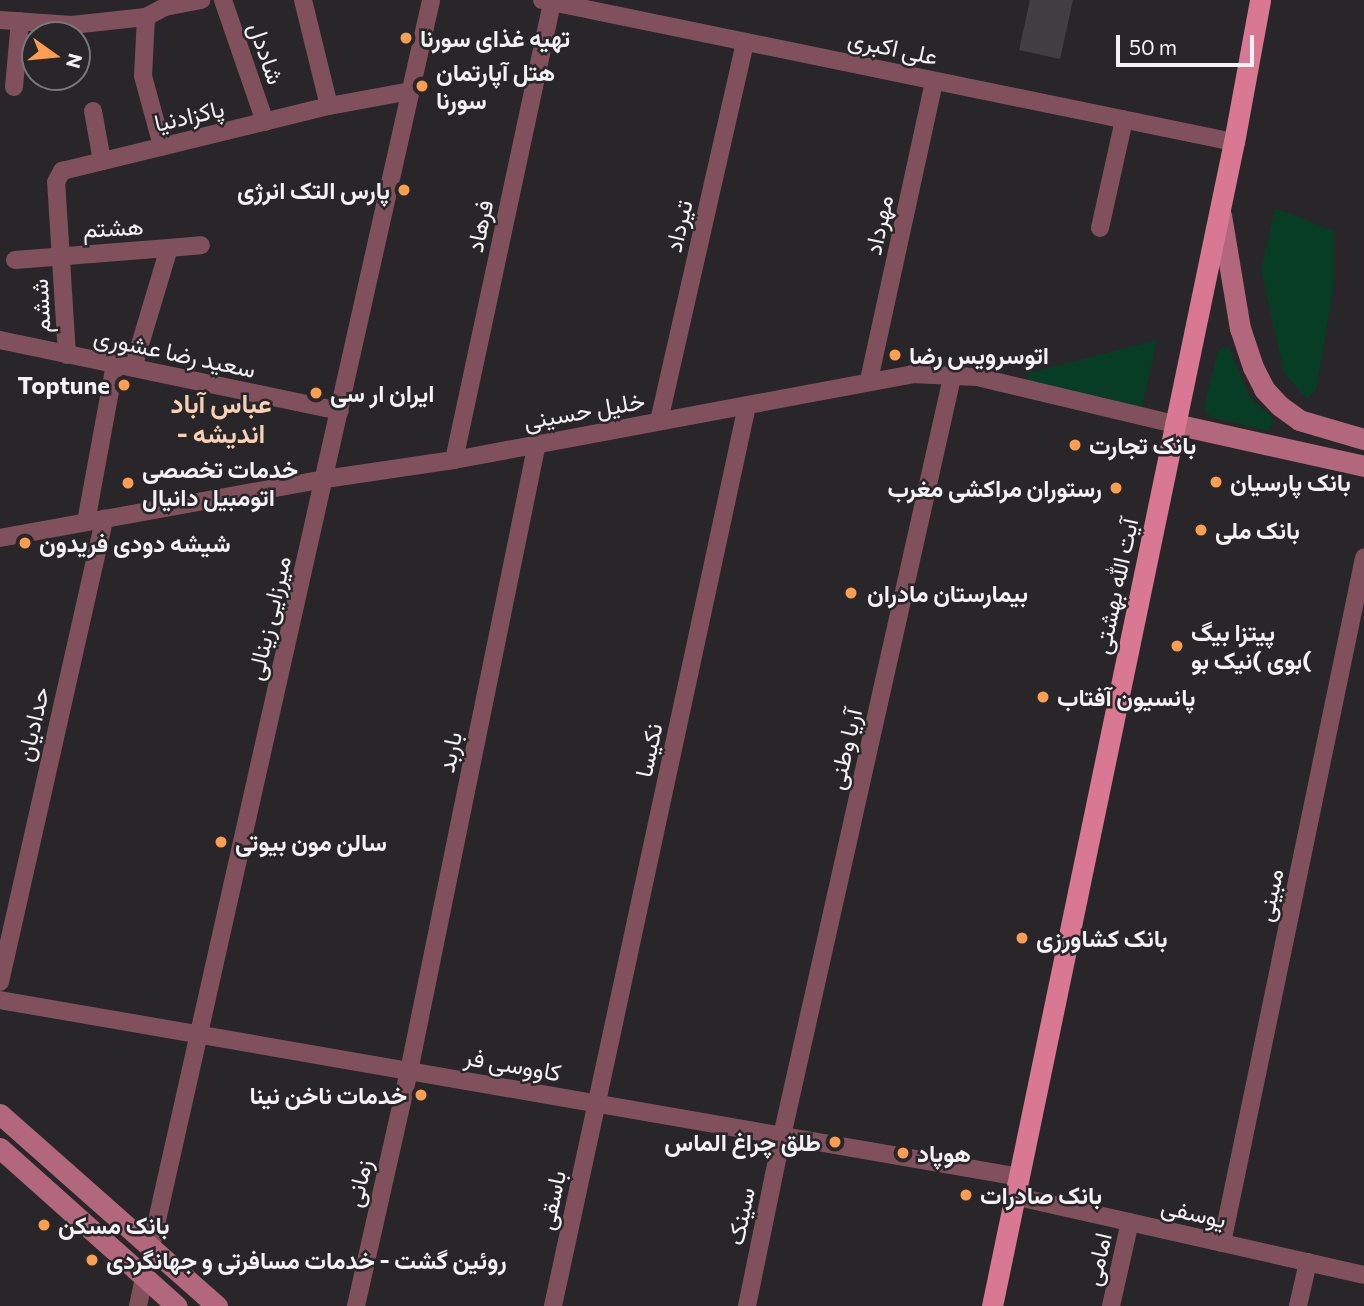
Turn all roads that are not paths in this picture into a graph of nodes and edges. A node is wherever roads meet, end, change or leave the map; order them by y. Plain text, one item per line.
1 (201, 0) edge
2 (223, 0) edge
3 (303, 0) edge
4 (431, 0) edge
5 (1260, 0) edge
6 (547, 1) edge
7 (165, 4) edge
8 (146, 17) junction
9 (0, 20) edge
10 (20, 21) junction
11 (745, 42) junction
12 (934, 81) junction
13 (15, 87) dead end
14 (411, 91) junction
15 (329, 106) junction
16 (93, 111) dead end
17 (1124, 120) junction
18 (265, 122) junction
19 (1234, 142) junction
20 (162, 146) junction
21 (102, 161) junction
22 (1220, 208) junction
23 (1100, 228) dead end
24 (201, 245) dead end
25 (169, 248) junction
26 (62, 254) junction
27 (15, 260) dead end
28 (0, 340) edge
29 (67, 355) junction
30 (124, 366) junction
31 (953, 373) junction
32 (870, 380) junction
33 (747, 406) junction
34 (340, 411) junction
35 (659, 421) junction
36 (1175, 424) junction
37 (1364, 439) edge
38 (537, 443) junction
39 (454, 460) junction
40 (1364, 466) edge
41 (325, 479) junction
42 (95, 520) junction
43 (0, 538) edge
44 (1364, 558) edge
45 (0, 982) edge
46 (0, 1000) edge
47 (199, 1034) junction
48 (408, 1071) junction
49 (597, 1104) junction
50 (0, 1114) edge
51 (782, 1136) junction
52 (0, 1148) edge
53 (1016, 1187) junction
54 (1130, 1222) junction
55 (1222, 1243) junction
56 (151, 1247) junction
57 (1308, 1262) junction
58 (1364, 1275) edge
59 (144, 1277) junction
60 (138, 1306) edge
61 (177, 1306) edge
62 (216, 1306) edge
63 (356, 1306) edge
64 (553, 1306) edge
65 (747, 1306) edge
66 (992, 1306) edge
67 (1111, 1306) edge
68 (1298, 1306) edge

1 - 7 street
2 - 18 street, شاددل
3 - 15 street
4 - 14 street, میرزایی زینالی
5 - 19 main road, آیت الله بهشتی
6 - 11 street, علی‌ اکبری
6 - 39 street, فرهاد
7 - 8 street
8 - 10 street
8 - 20 street
9 - 10 street
10 - 13 street
11 - 12 street, علی‌ اکبری
11 - 35 street, تیرداد
12 - 17 street, علی‌ اکبری
12 - 32 street, مهرداد
14 - 15 street, پاکزادنیا
14 - 34 street, میرزایی زینالی
15 - 18 street, پاکزادنیا
16 - 21 street
17 - 19 street, علی‌ اکبری
17 - 23 street
18 - 20 street, پاکزادنیا
19 - 22 main road, آیت الله بهشتی
20 - 21 street, پاکزادنیا
21 - 26 street, پاکزادنیا
22 - 36 main road, آیت الله بهشتی
22 - 37 main road
24 - 25 street
25 - 26 street, هشتم
25 - 30 street, هشتم
26 - 27 street, هشتم
26 - 29 street, ششم
28 - 29 street, سعید رضا عشوری
29 - 30 street, سعید رضا عشوری
30 - 34 street, سعید رضا عشوری
30 - 42 street, هشتم
31 - 32 street, خلیل حسینی
31 - 36 street, خلیل حسینی
31 - 51 street, آریا وطنی
32 - 33 street, خلیل حسینی
33 - 35 street, خلیل حسینی
33 - 49 street, نکیسا
34 - 41 street, میرزایی زینالی
35 - 38 street, خلیل حسینی
36 - 40 main road
36 - 53 main road, آیت الله بهشتی
38 - 39 street, خلیل حسینی
38 - 48 street, باربد
39 - 41 street, خلیل حسینی
41 - 42 street, خلیل حسینی
41 - 47 street, میرزایی زینالی
42 - 43 street, خلیل حسینی
42 - 45 street, حدادیان
44 - 55 street, مبینی
46 - 47 street, کاووسی فر
47 - 48 street, کاووسی فر
47 - 56 street, میرزایی زینالی
48 - 49 street, کاووسی فر
48 - 63 street, زمانی
49 - 51 street, کاووسی فر
49 - 64 street, باسقی
50 - 56 main road
51 - 53 street, کاووسی فر
51 - 65 street, سینک
52 - 59 main road
53 - 54 street, یوسفی
53 - 66 main road, آیت الله بهشتی
54 - 55 street, یوسفی
54 - 67 street, امامی
55 - 57 street, یوسفی
56 - 59 main road
56 - 62 main road
57 - 58 street, یوسفی
57 - 68 street
59 - 60 street
59 - 61 main road

